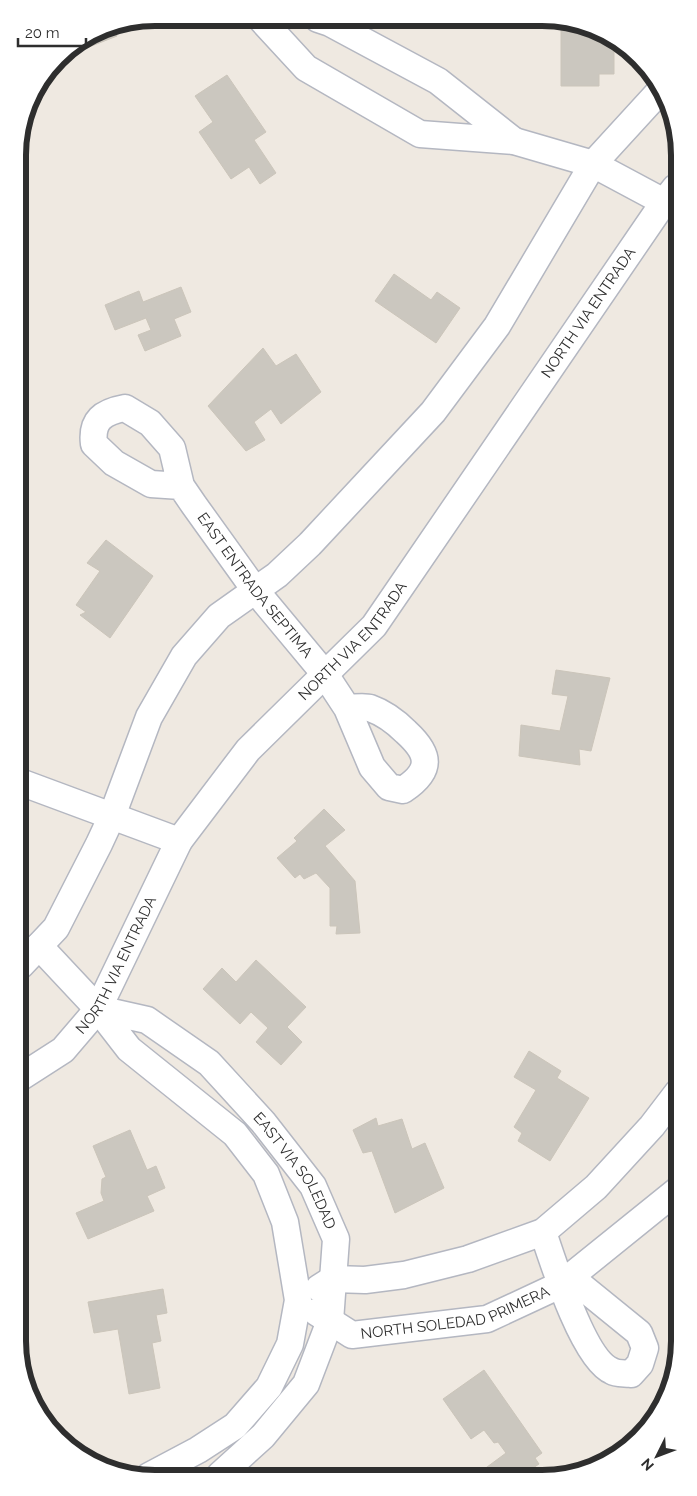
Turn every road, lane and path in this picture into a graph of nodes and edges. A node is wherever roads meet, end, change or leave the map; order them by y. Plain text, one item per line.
1 (268, 27) edge
2 (337, 27) edge
3 (656, 96) edge
4 (514, 141) junction
5 (593, 164) junction
6 (669, 195) edge
7 (181, 486) dead end
8 (255, 590) junction
9 (324, 673) junction
10 (347, 708) dead end
11 (26, 784) edge
12 (112, 816) junction
13 (178, 840) junction
14 (39, 946) junction
15 (26, 959) edge
16 (98, 1008) junction
17 (26, 1074) edge
18 (670, 1102) edge
19 (670, 1196) edge
20 (543, 1232) junction
21 (333, 1279) junction
22 (565, 1281) junction
23 (298, 1300) junction
24 (330, 1321) junction
25 (160, 1470) edge
26 (226, 1470) edge

1 - 4 street
2 - 4 street
3 - 5 street
4 - 5 street
5 - 6 street
5 - 8 street
6 - 9 street, NORTH VIA ENTRADA
7 - 8 street, EAST ENTRADA SEPTIMA
8 - 9 street, EAST ENTRADA SEPTIMA
8 - 12 street
9 - 10 street, EAST ENTRADA SEPTIMA
9 - 13 street, NORTH VIA ENTRADA
11 - 12 street
12 - 13 street
12 - 14 street
13 - 16 street, NORTH VIA ENTRADA
14 - 15 street
14 - 16 street, EAST VIA SOLEDAD
16 - 17 street, NORTH VIA ENTRADA
16 - 21 street, EAST VIA SOLEDAD
16 - 23 street, EAST VIA SOLEDAD
18 - 20 street
19 - 22 street, NORTH SOLEDAD PRIMERA
20 - 21 street
20 - 22 street
21 - 23 street
21 - 24 street, EAST VIA SOLEDAD
22 - 24 street, NORTH SOLEDAD PRIMERA
23 - 24 street, NORTH SOLEDAD PRIMERA
23 - 25 street, EAST VIA SOLEDAD
24 - 26 street, EAST VIA SOLEDAD

